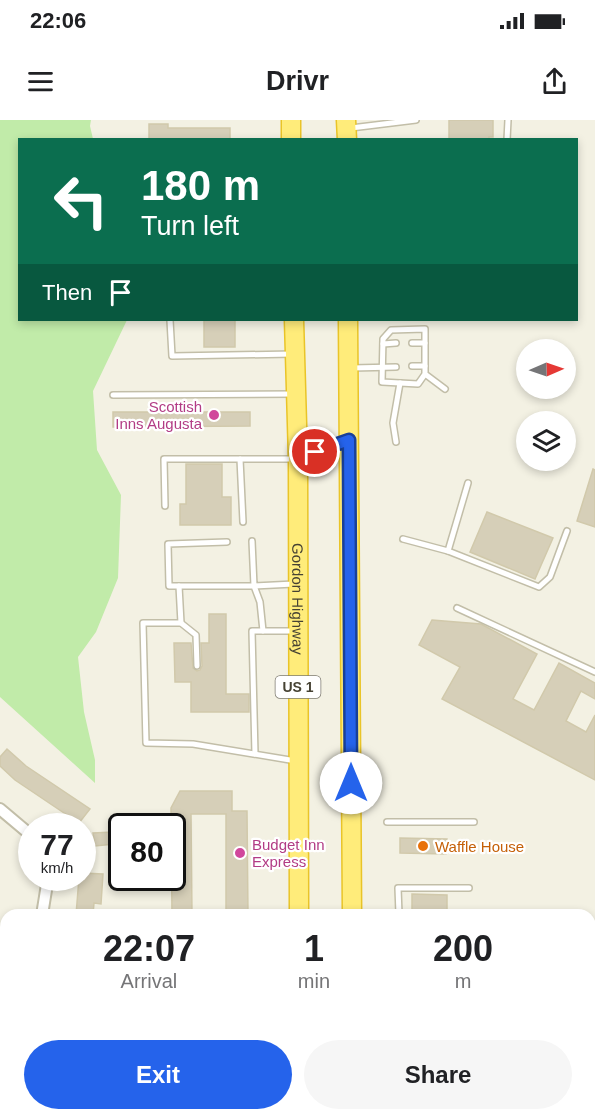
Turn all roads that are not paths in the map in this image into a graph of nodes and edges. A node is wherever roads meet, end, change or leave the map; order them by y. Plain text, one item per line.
1 (291, 120) edge
2 (408, 120) edge
3 (416, 120) edge
4 (508, 120) edge
5 (346, 129) edge
6 (291, 138) edge
7 (507, 138) edge
8 (170, 321) edge
9 (294, 321) edge
10 (348, 321) edge
11 (396, 343) dead end
12 (412, 343) dead end
13 (425, 343) junction
14 (382, 344) junction
15 (295, 354) junction
16 (412, 366) dead end
17 (425, 366) junction
18 (382, 367) junction
19 (396, 367) dead end
20 (348, 368) junction
21 (425, 374) junction
22 (400, 383) junction
23 (446, 389) dead end
24 (296, 394) junction
25 (113, 395) dead end
26 (349, 440) junction
27 (396, 442) dead end
28 (240, 459) junction
29 (298, 459) junction
30 (468, 483) dead end
31 (165, 506) dead end
32 (243, 522) dead end
33 (567, 531) dead end
34 (403, 539) dead end
35 (252, 541) dead end
36 (227, 542) dead end
37 (448, 551) junction
38 (298, 583) junction
39 (179, 586) junction
40 (254, 586) junction
41 (457, 608) dead end
42 (181, 623) junction
43 (263, 631) junction
44 (298, 631) junction
45 (197, 666) dead end
46 (595, 672) edge
47 (255, 754) junction
48 (299, 761) junction
49 (0, 809) edge
50 (387, 822) dead end
51 (474, 822) dead end
52 (18, 824) edge
53 (469, 888) dead end
54 (46, 891) edge
55 (43, 909) edge
56 (299, 909) edge
57 (352, 909) edge
58 (399, 909) edge

1 - 6 highway
2 - 3 lane
2 - 5 lane
4 - 7 lane
8 - 15 lane
9 - 15 highway, Gordon Highway / US 1
10 - 20 highway
11 - 14 lane
12 - 13 lane
13 - 14 lane
13 - 17 lane
14 - 18 lane
15 - 24 highway, Gordon Highway / US 1
16 - 17 lane
17 - 21 lane
18 - 19 lane
18 - 20 lane
18 - 22 lane
20 - 26 highway
21 - 22 lane
21 - 23 lane
22 - 27 lane
24 - 25 lane
24 - 29 highway, Gordon Highway / US 1
26 - 29 lane
26 - 57 highway
28 - 29 lane
28 - 31 lane
28 - 32 lane
29 - 38 highway, Gordon Highway / US 1
30 - 37 lane
33 - 37 lane
34 - 37 lane
35 - 40 lane
36 - 39 lane
38 - 40 lane
38 - 44 highway, Gordon Highway / US 1
39 - 40 lane
39 - 42 lane
40 - 43 lane
41 - 46 lane
42 - 45 lane
42 - 47 lane
43 - 44 lane
43 - 47 lane
44 - 48 highway, Gordon Highway / US 1
47 - 48 lane
48 - 56 highway, Gordon Highway / US 1
49 - 52 street
50 - 51 lane
53 - 58 lane
54 - 55 street

